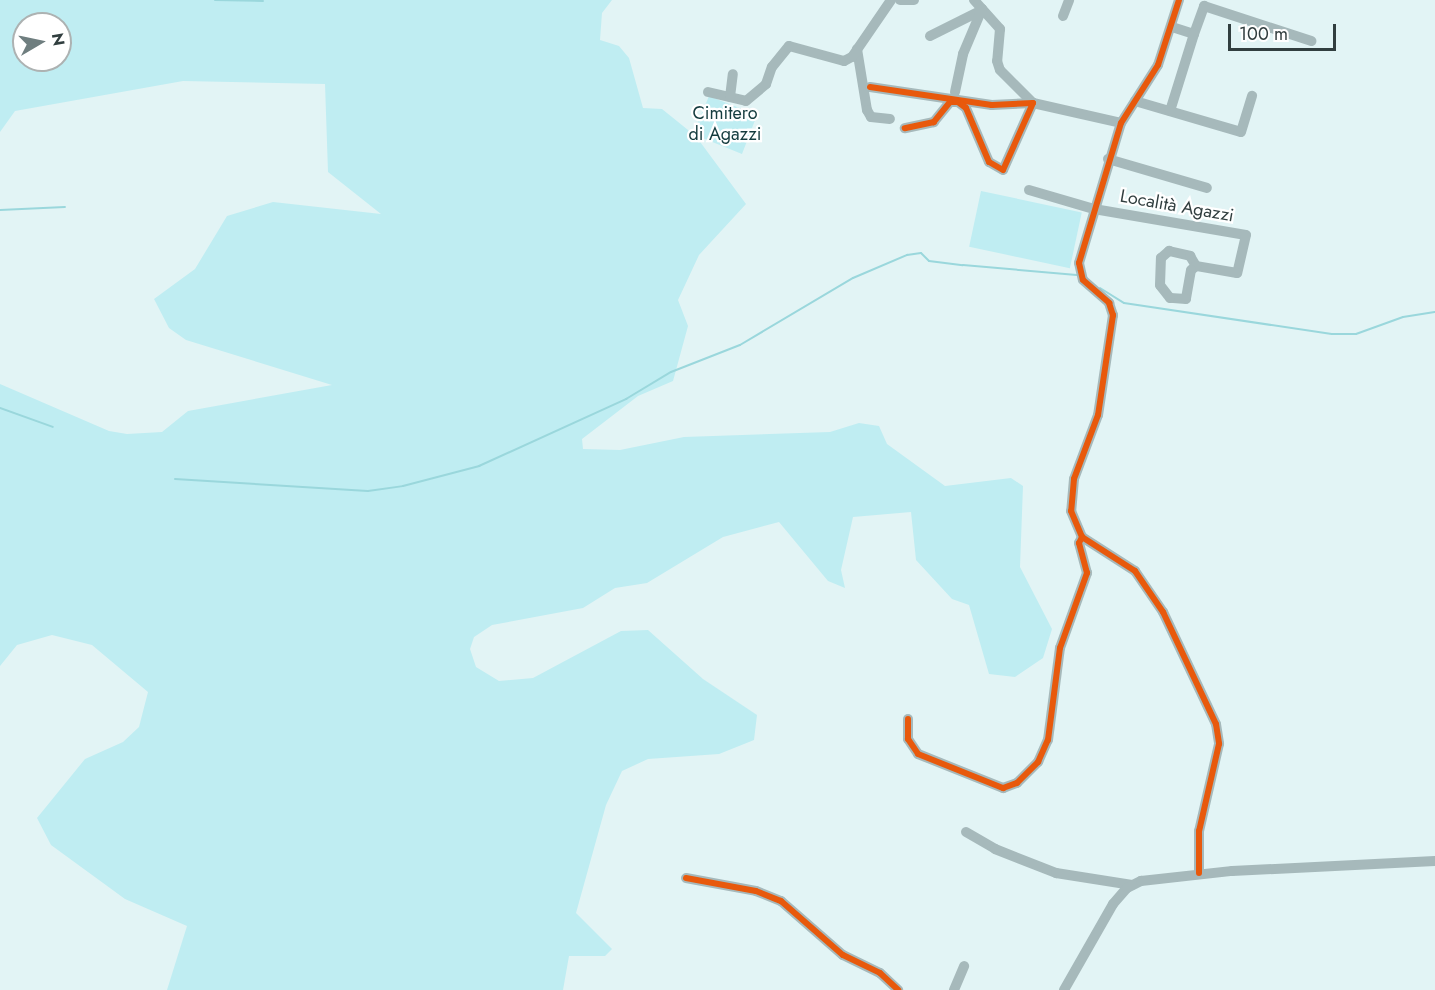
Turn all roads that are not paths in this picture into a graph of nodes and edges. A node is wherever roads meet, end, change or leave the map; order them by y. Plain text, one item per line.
1 (891, 0) edge
2 (900, 0) edge
3 (914, 0) edge
4 (974, 0) edge
5 (1069, 0) edge
6 (1179, 0) edge
7 (982, 9) junction
8 (1063, 16) dead end
9 (1172, 27) junction
10 (1194, 34) junction
11 (930, 36) dead end
12 (964, 37) dead end
13 (1311, 41) dead end
14 (857, 49) junction
15 (733, 74) dead end
16 (870, 87) dead end
17 (708, 92) dead end
18 (953, 95) junction
19 (1252, 96) dead end
20 (730, 97) junction
21 (1135, 101) junction
22 (1033, 103) junction
23 (1170, 111) junction
24 (891, 119) dead end
25 (1121, 123) junction
26 (905, 128) dead end
27 (1108, 159) junction
28 (1207, 188) dead end
29 (1029, 190) dead end
30 (1094, 209) junction
31 (1196, 266) junction
32 (1082, 537) junction
33 (908, 719) dead end
34 (966, 832) dead end
35 (1435, 861) edge
36 (1199, 873) junction
37 (686, 878) dead end
38 (1136, 883) junction
39 (964, 966) dead end
40 (898, 990) edge
41 (954, 990) edge
42 (1064, 990) edge

1 - 14 street
2 - 3 street
4 - 7 street
5 - 8 street
6 - 9 street
7 - 11 street
7 - 18 street
7 - 22 street
9 - 10 street
9 - 21 street
10 - 13 street
10 - 23 street
12 - 18 street
14 - 20 street
14 - 24 street
15 - 20 street
16 - 18 street
17 - 20 street
18 - 22 street
19 - 23 street
21 - 23 street
21 - 25 street
22 - 25 street
22 - 26 street
25 - 27 street
27 - 28 street, Località Agazzi
27 - 30 street
29 - 30 street
30 - 31 street, Località Agazzi
30 - 32 street
31 - 31 street
32 - 33 street
32 - 36 street
34 - 38 street
35 - 36 street
36 - 38 street
37 - 40 street
38 - 42 street
39 - 41 street

